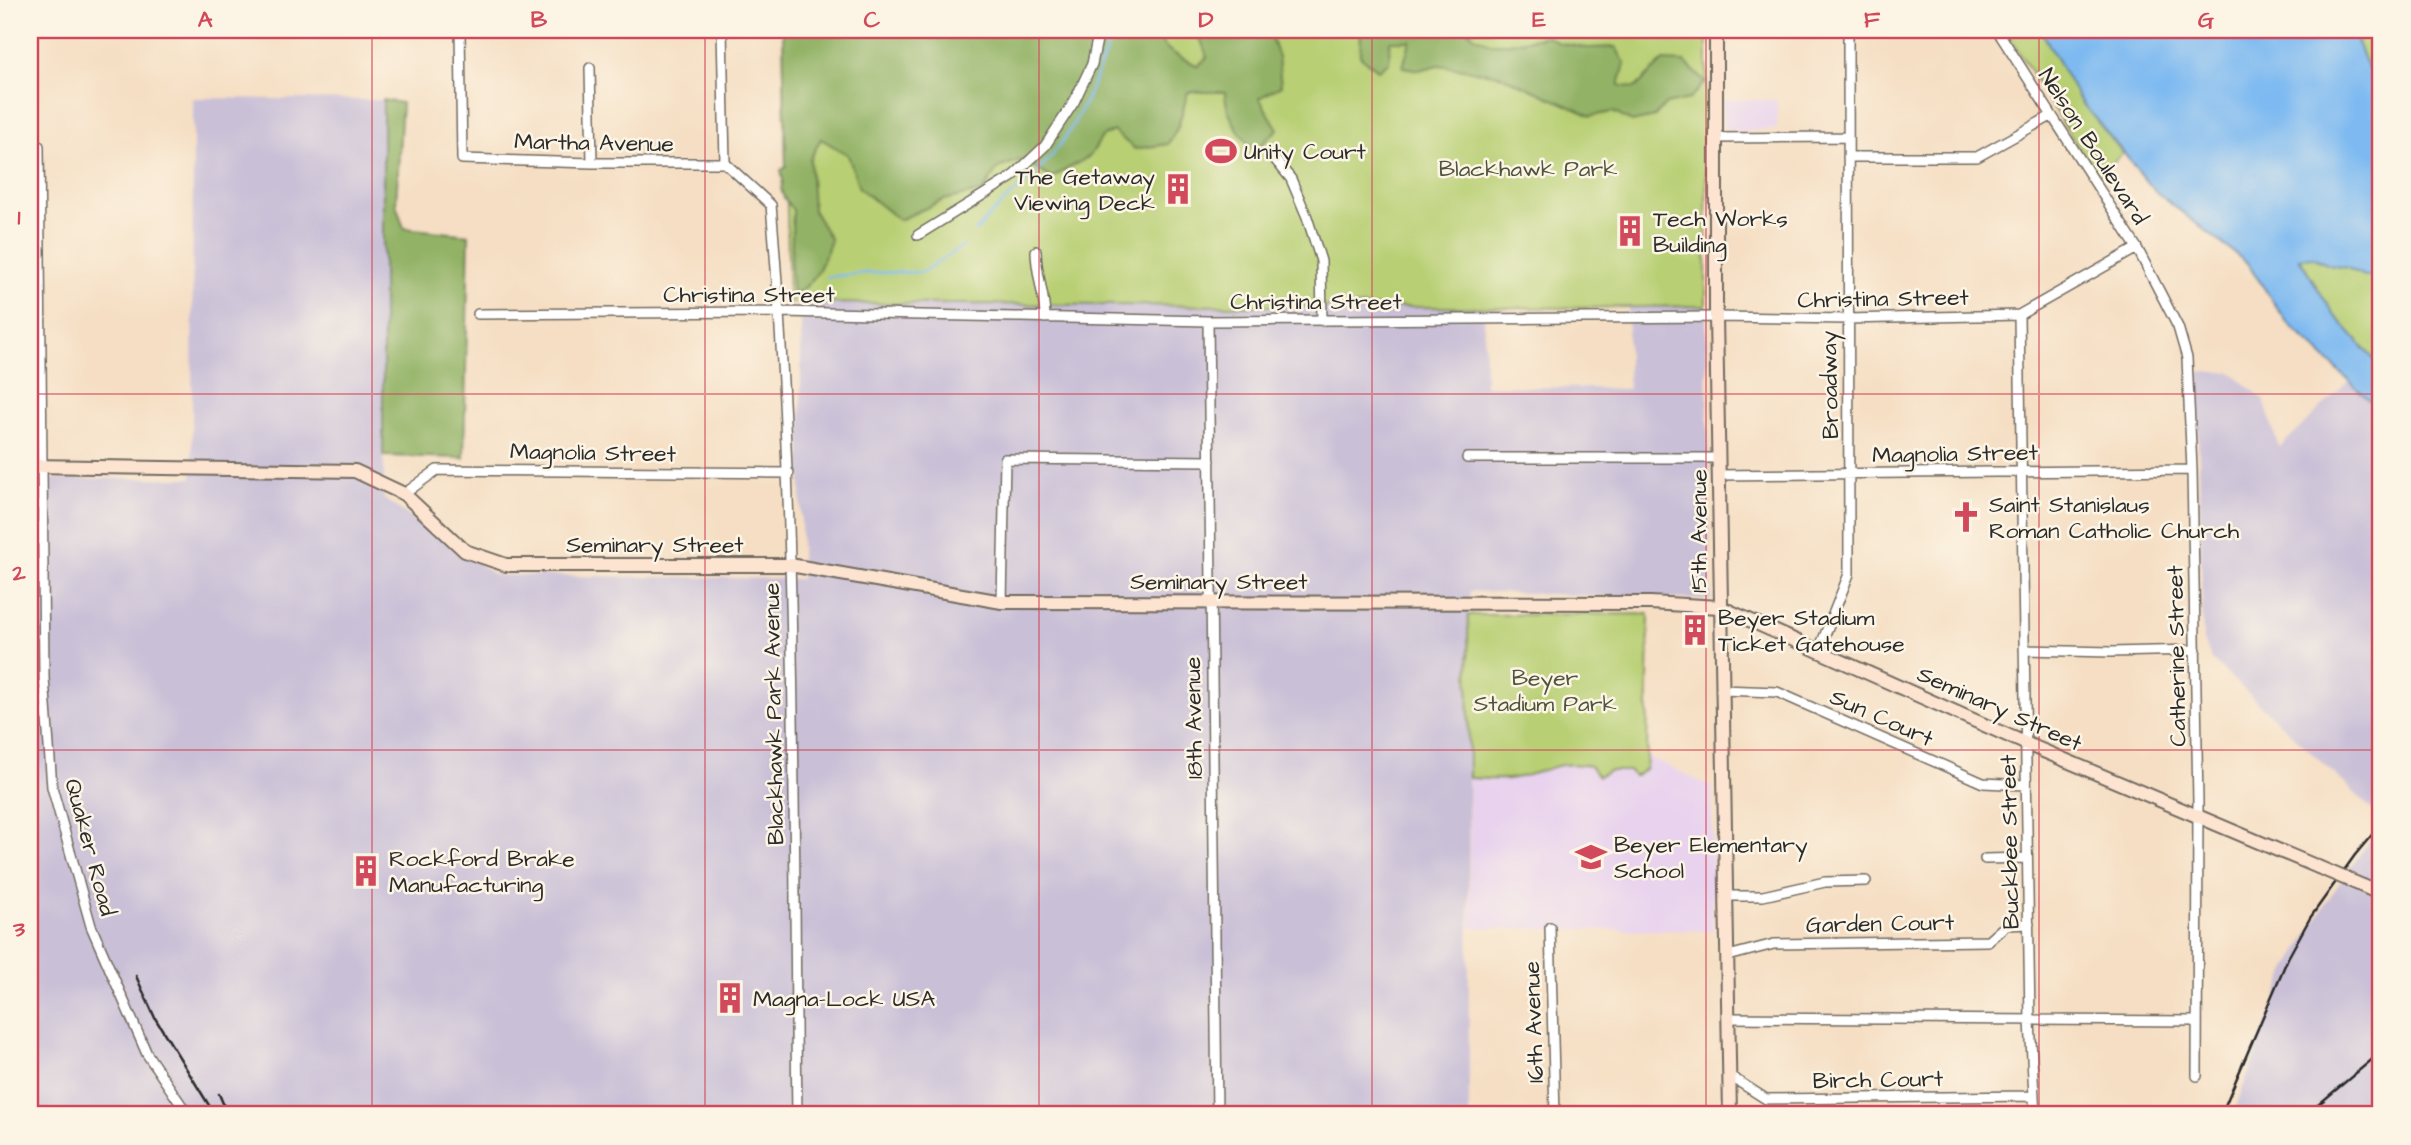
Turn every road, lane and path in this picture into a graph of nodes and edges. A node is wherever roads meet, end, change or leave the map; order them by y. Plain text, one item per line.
1 (460, 30) edge
2 (722, 30) edge
3 (1099, 30) edge
4 (1716, 30) edge
5 (1848, 30) edge
6 (1997, 30) edge
7 (590, 68) dead end
8 (2051, 117) junction
9 (1848, 137) junction
10 (1715, 138) junction
11 (39, 146) dead end
12 (1273, 157) dead end
13 (1848, 157) junction
14 (592, 163) junction
15 (725, 163) junction
16 (918, 236) dead end
17 (2137, 248) junction
18 (1036, 251) dead end
19 (780, 312) junction
20 (478, 314) dead end
21 (2019, 315) junction
22 (1716, 317) junction
23 (1045, 318) junction
24 (1847, 319) junction
25 (1208, 321) junction
26 (1322, 321) junction
27 (1467, 458) dead end
28 (1719, 458) junction
29 (1210, 461) junction
30 (35, 466) edge
31 (2192, 470) junction
32 (2022, 471) junction
33 (789, 473) junction
34 (1849, 474) junction
35 (1719, 475) junction
36 (404, 494) junction
37 (790, 565) junction
38 (1002, 602) junction
39 (1211, 602) junction
40 (1720, 607) junction
41 (1819, 650) junction
42 (2024, 650) junction
43 (2196, 650) junction
44 (1721, 690) junction
45 (2026, 744) junction
46 (2026, 785) junction
47 (2198, 816) junction
48 (2027, 858) junction
49 (1985, 859) dead end
50 (1866, 881) dead end
51 (2381, 894) edge
52 (1727, 896) junction
53 (2029, 924) junction
54 (1550, 927) dead end
55 (1728, 956) junction
56 (1729, 1018) junction
57 (2029, 1021) junction
58 (2196, 1021) junction
59 (1730, 1076) junction
60 (2197, 1076) dead end
61 (2033, 1096) junction
62 (188, 1115) edge
63 (797, 1115) edge
64 (1217, 1115) edge
65 (1555, 1115) edge
66 (1730, 1115) edge
67 (2035, 1115) edge

1 - 14 street, Martha Avenue
2 - 15 street
3 - 16 street
4 - 10 street, 15th Avenue
5 - 9 street, Broadway
6 - 8 street, Nelson Boulevard
7 - 14 street
8 - 13 street
8 - 17 street, Nelson Boulevard
9 - 10 street
9 - 13 street, Broadway
10 - 22 street, 15th Avenue
11 - 30 street, Quaker Road
12 - 26 street
13 - 24 street, Broadway
14 - 15 street, Martha Avenue
15 - 19 street, Blackhawk Park Avenue
17 - 21 street, Christina Street
17 - 31 street, Catherine Street
18 - 23 street
19 - 20 street, Christina Street
19 - 23 street, Christina Street
19 - 33 street, Blackhawk Park Avenue
21 - 24 street, Christina Street
21 - 32 street, Buckbee Street
22 - 24 street, Christina Street
22 - 26 street, Christina Street
22 - 28 street, 15th Avenue
23 - 25 street, Christina Street
24 - 34 street, Broadway
25 - 26 street, Christina Street
25 - 29 street, 18th Avenue
27 - 28 street
28 - 35 street, 15th Avenue
29 - 38 street
29 - 39 street, 18th Avenue
30 - 36 street, Seminary Street
30 - 62 street, Quaker Road
31 - 32 street, Magnolia Street
31 - 43 street, Catherine Street
32 - 34 street, Magnolia Street
32 - 42 street, Buckbee Street
33 - 36 street, Magnolia Street
33 - 37 street, Blackhawk Park Avenue
34 - 35 street, Magnolia Street
34 - 41 street, Broadway
35 - 40 street, 15th Avenue
36 - 37 street, Seminary Street
37 - 38 street, Seminary Street
37 - 63 street, Blackhawk Park Avenue
38 - 39 street, Seminary Street
39 - 40 street, Seminary Street
39 - 64 street, 18th Avenue
40 - 41 street, Seminary Street
40 - 44 street, 15th Avenue
41 - 45 street, Seminary Street
42 - 43 street
42 - 45 street, Buckbee Street
43 - 47 street, Catherine Street
44 - 46 street, Sun Court
44 - 52 street, 15th Avenue
45 - 46 street, Buckbee Street
45 - 47 street, Seminary Street
46 - 48 street, Buckbee Street
47 - 51 street, Seminary Street, bridge
47 - 58 street, Catherine Street
48 - 49 street
48 - 53 street, Buckbee Street
50 - 52 street
52 - 55 street, 15th Avenue
53 - 55 street, Garden Court
53 - 57 street, Buckbee Street
54 - 65 street, 16th Avenue
55 - 56 street, 15th Avenue
56 - 57 street
56 - 59 street, 15th Avenue
57 - 58 street
57 - 61 street, Buckbee Street
58 - 60 street, Catherine Street
59 - 61 street, Birch Court
59 - 66 street, 15th Avenue
61 - 67 street, Buckbee Street

